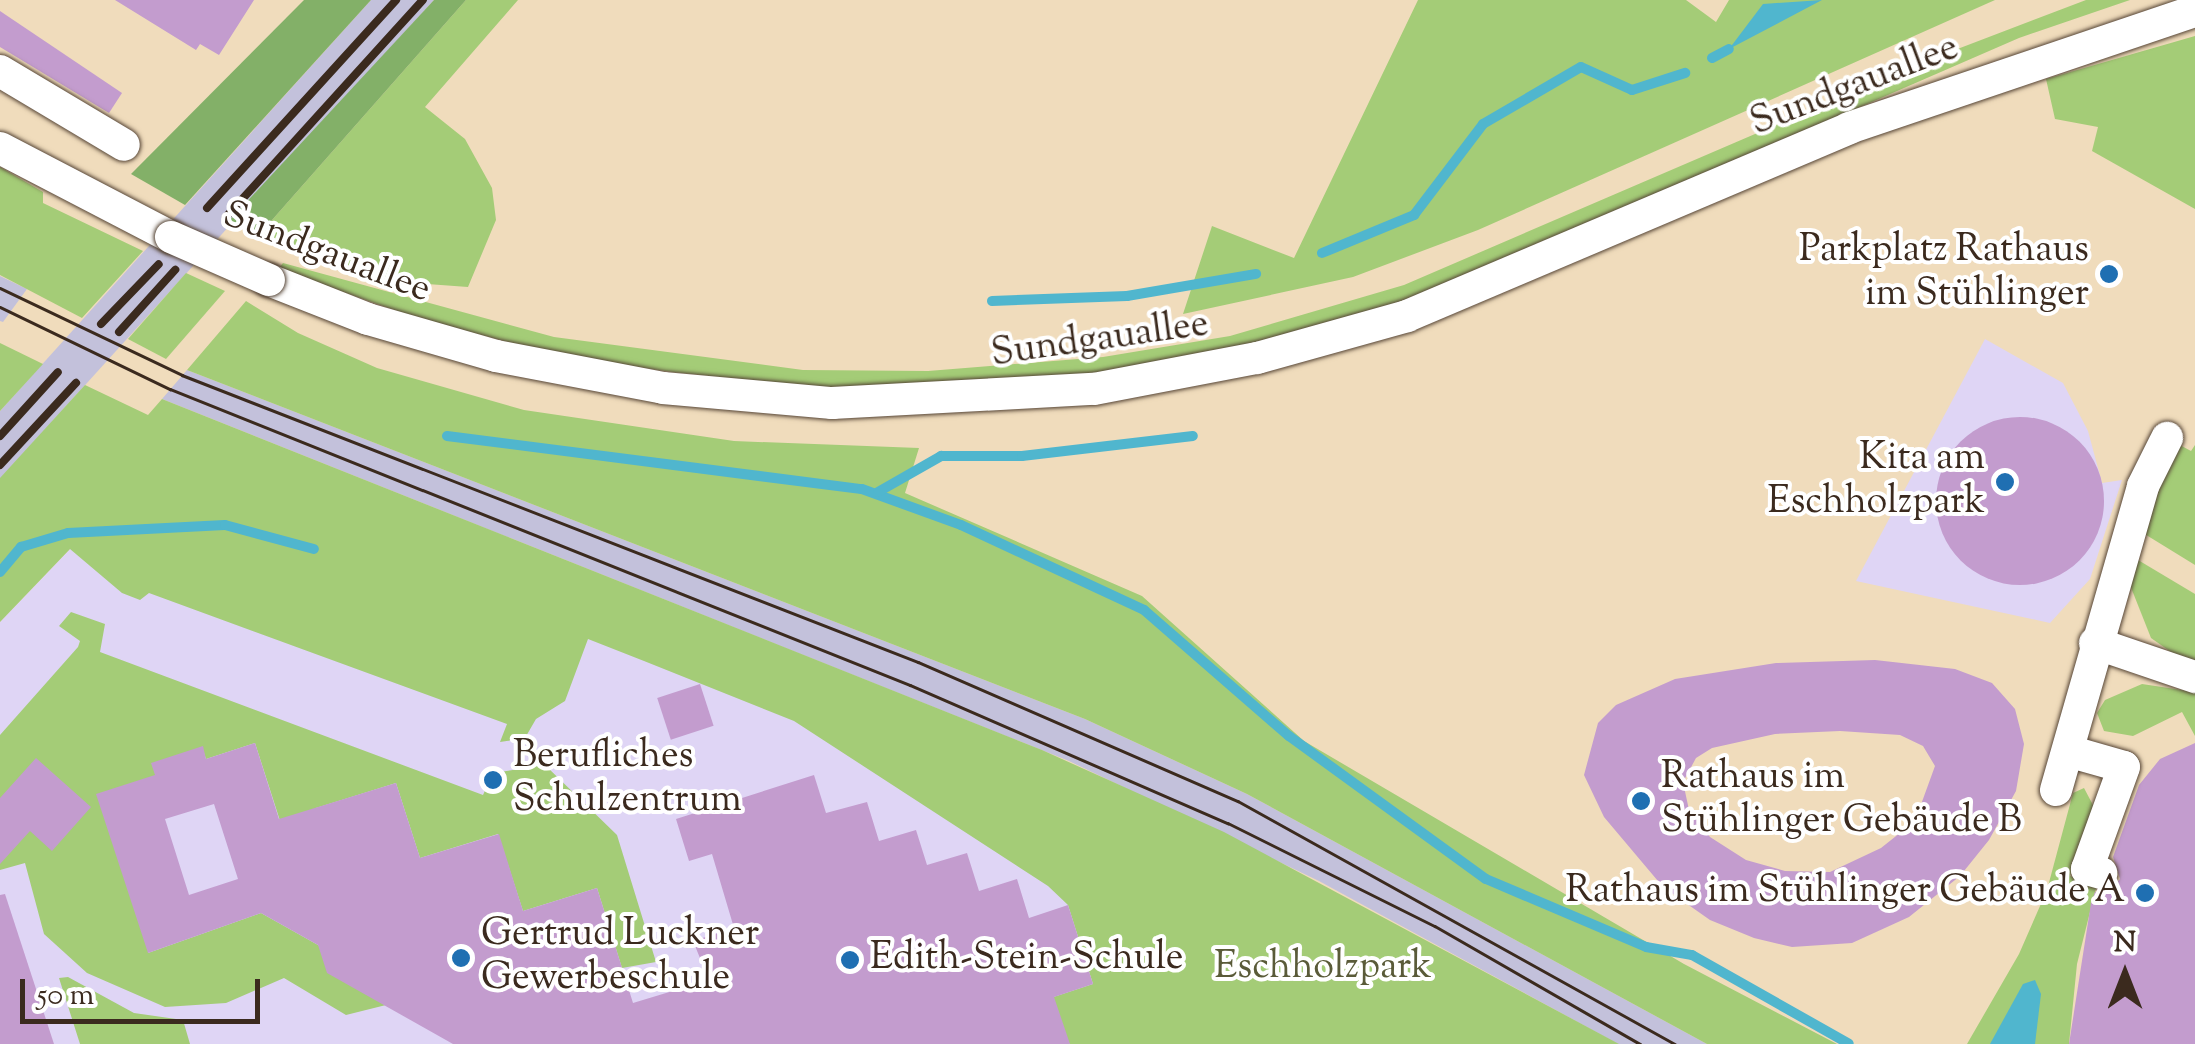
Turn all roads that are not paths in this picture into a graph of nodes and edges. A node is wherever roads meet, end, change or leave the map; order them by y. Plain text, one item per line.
1 (2195, 11) edge
2 (0, 71) edge
3 (124, 145) dead end
4 (0, 148) edge
5 (2167, 438) dead end
6 (2094, 642) junction
7 (2195, 677) edge
8 (2068, 751) junction
9 (2056, 790) dead end
10 (2101, 873) dead end

1 - 4 street, Sundgauallee, bridge
2 - 3 street
5 - 6 street
6 - 7 street
6 - 8 street
8 - 9 street
8 - 10 street

